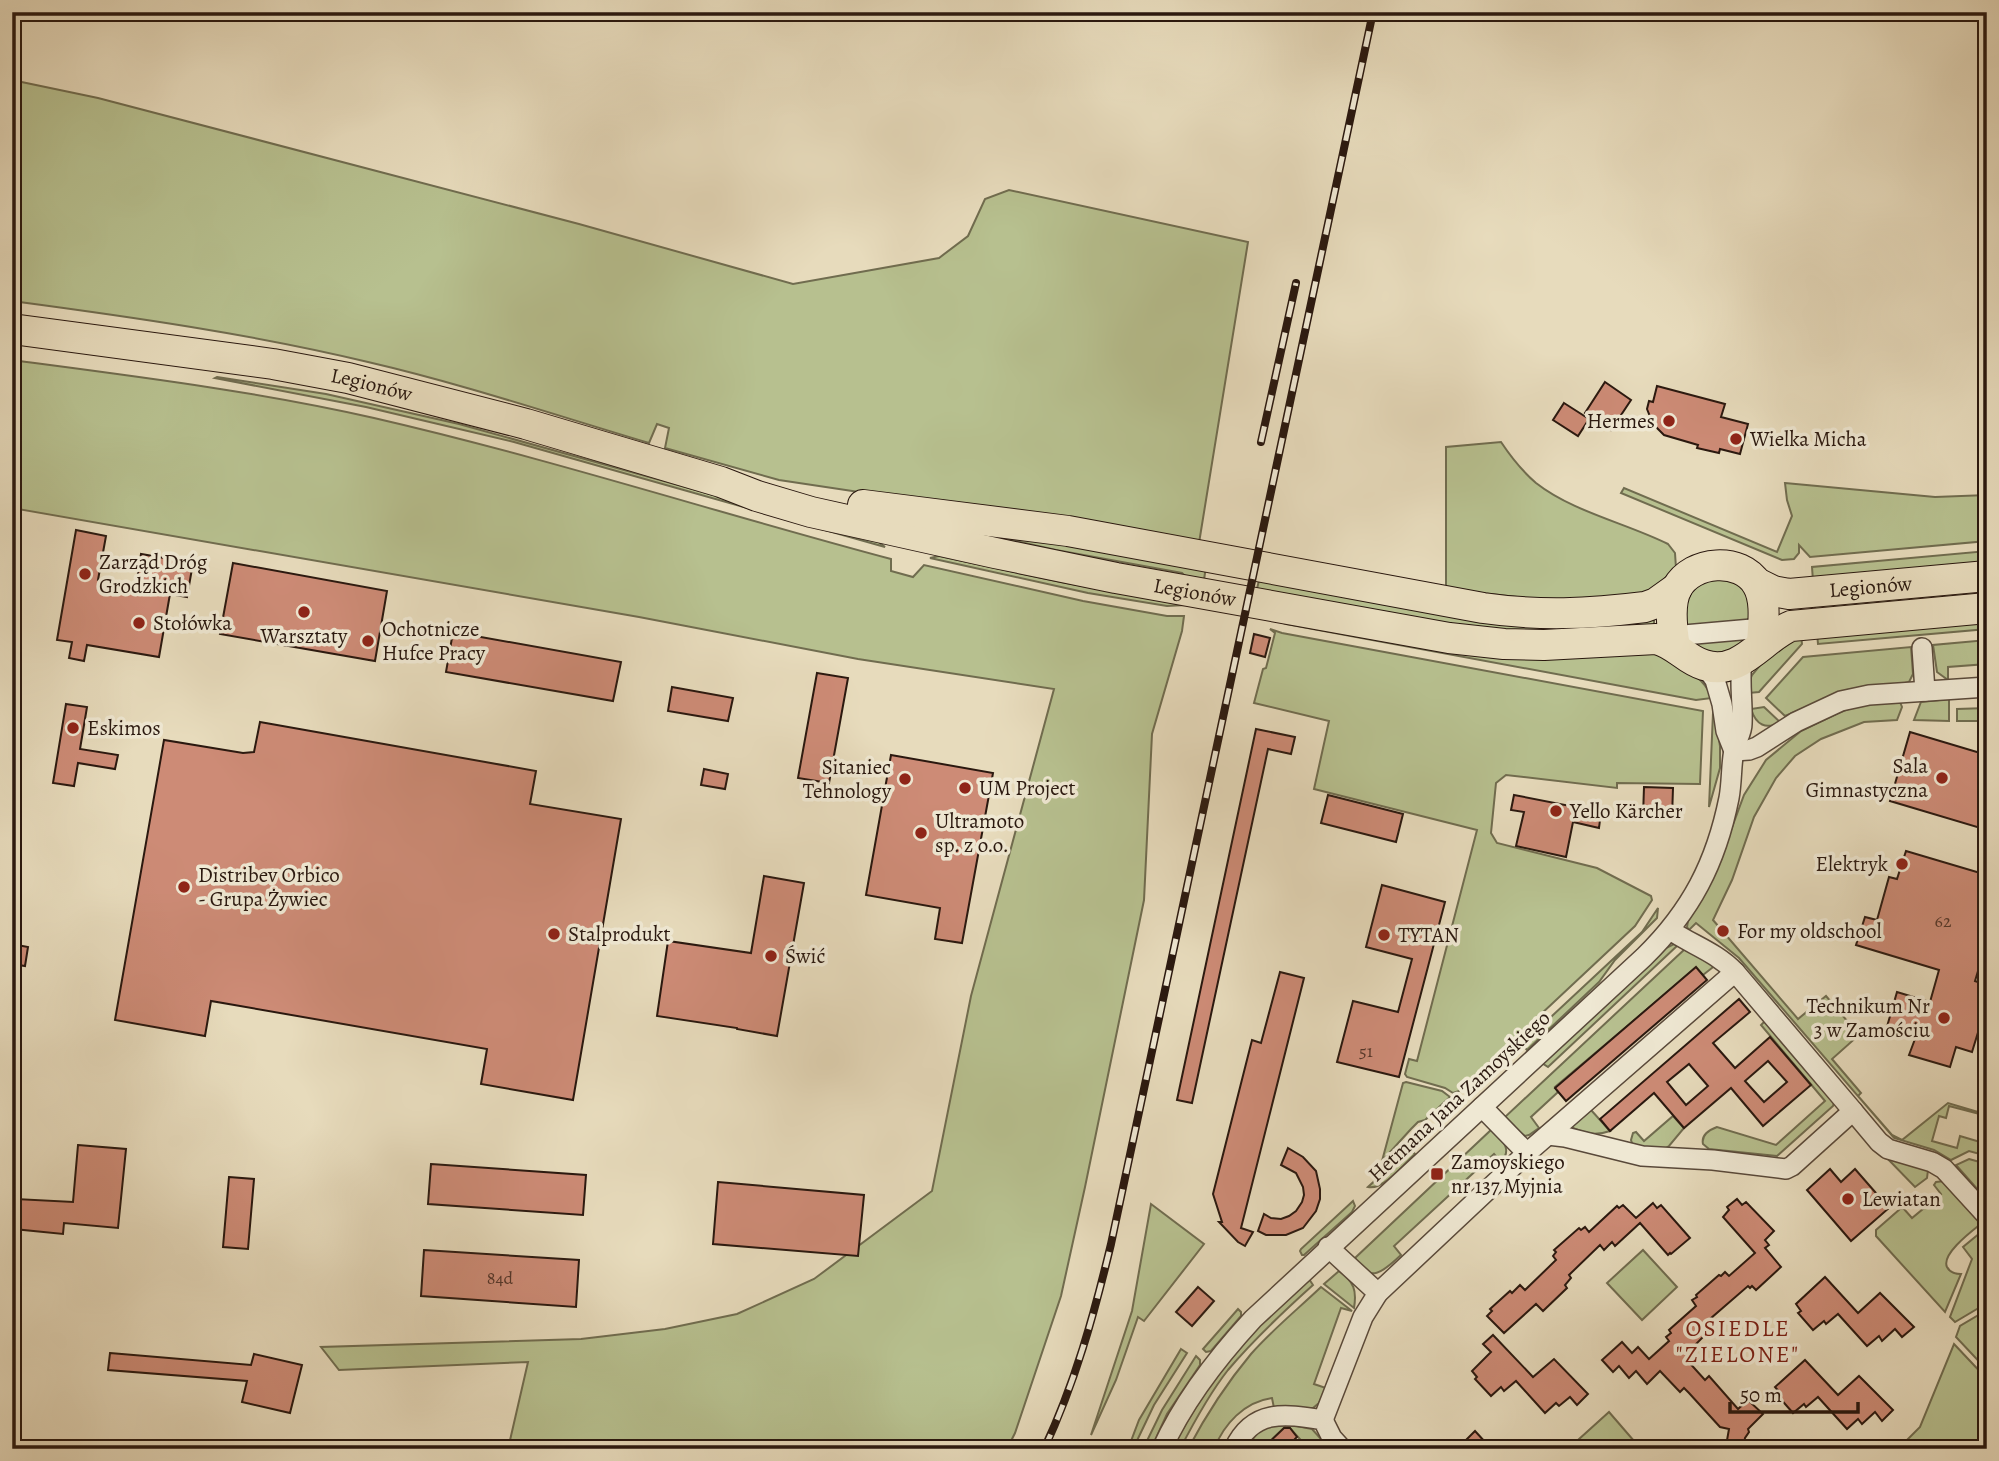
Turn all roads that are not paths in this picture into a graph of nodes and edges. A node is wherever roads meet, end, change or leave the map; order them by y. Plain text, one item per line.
1 (12, 330) edge
2 (722, 482) junction
3 (1987, 576) edge
4 (1757, 583) junction
5 (1677, 588) junction
6 (1987, 608) edge
7 (1675, 647) junction
8 (1922, 648) dead end
9 (1752, 652) junction
10 (1704, 665) junction
11 (1987, 687) edge
12 (1925, 691) junction
13 (1734, 751) junction
14 (1670, 930) junction
15 (1735, 972) junction
16 (1482, 1107) junction
17 (1853, 1111) junction
18 (1548, 1135) junction
19 (1527, 1153) junction
20 (1987, 1216) edge
21 (1328, 1247) junction
22 (1378, 1293) junction
23 (1323, 1419) junction
24 (1162, 1449) edge
25 (1234, 1449) edge
26 (1342, 1449) edge

1 - 2 highway, Legionów
2 - 5 highway, Legionów
2 - 7 highway, Legionów
3 - 4 highway, Legionów
4 - 5 highway, Legionów
4 - 9 highway
5 - 7 highway
6 - 9 highway, Legionów
7 - 9 street
7 - 10 highway, Legionów
8 - 12 street
9 - 10 highway
9 - 13 street, Hetmana Jana Zamoyskiego
10 - 13 street, Hetmana Jana Zamoyskiego
11 - 12 street
12 - 13 street
13 - 14 street, Hetmana Jana Zamoyskiego
14 - 15 street
14 - 16 street, Hetmana Jana Zamoyskiego
15 - 17 street
15 - 18 street
16 - 19 street
16 - 21 street, Hetmana Jana Zamoyskiego
17 - 18 street
17 - 20 street
18 - 19 street
19 - 22 street
21 - 22 street
21 - 24 street, Hetmana Jana Zamoyskiego
22 - 23 street
23 - 25 street
23 - 26 street

